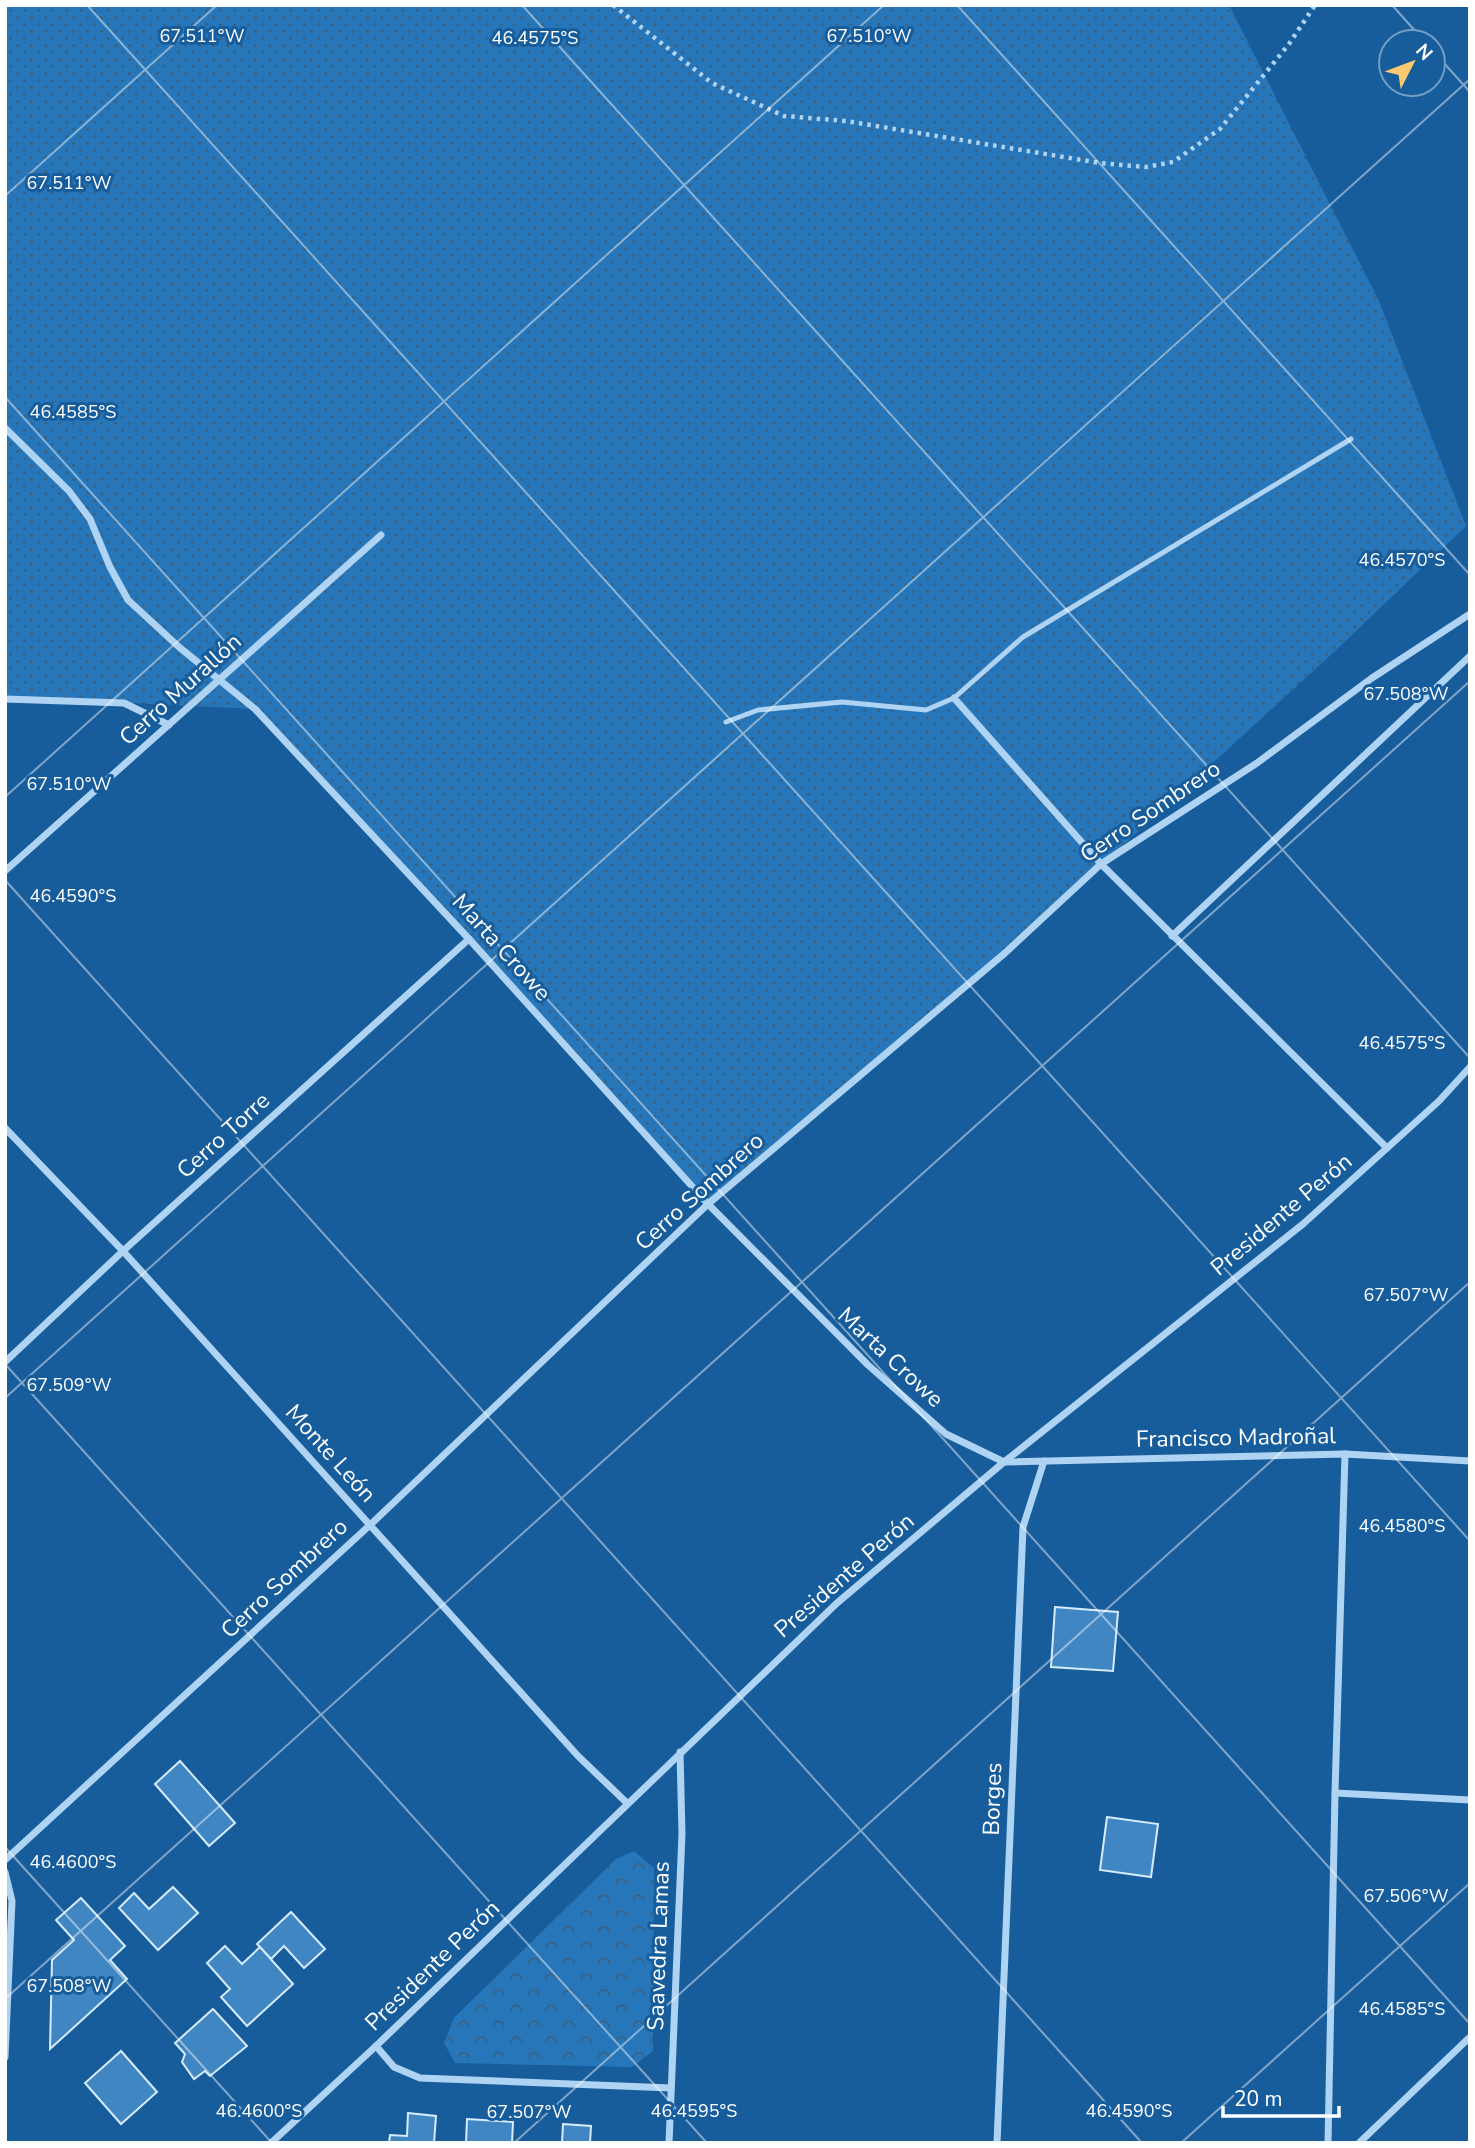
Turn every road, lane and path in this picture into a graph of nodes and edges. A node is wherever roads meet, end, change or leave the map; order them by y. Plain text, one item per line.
1 (612, 5) edge
2 (1315, 5) edge
3 (5, 428) edge
4 (1351, 439) dead end
5 (381, 535) dead end
6 (1470, 614) edge
7 (1470, 656) edge
8 (219, 680) junction
9 (954, 698) junction
10 (5, 699) edge
11 (726, 722) dead end
12 (169, 725) junction
13 (1101, 864) junction
14 (5, 871) edge
15 (1172, 936) junction
16 (469, 939) junction
17 (1470, 1067) edge
18 (5, 1128) edge
19 (1387, 1148) junction
20 (708, 1204) junction
21 (123, 1251) junction
22 (5, 1362) edge
23 (1345, 1454) junction
24 (1044, 1461) junction
25 (1470, 1461) edge
26 (1004, 1462) junction
27 (370, 1525) junction
28 (680, 1752) junction
29 (1335, 1793) junction
30 (1470, 1800) edge
31 (627, 1803) junction
32 (5, 1860) edge
33 (5, 1872) edge
34 (1470, 2038) edge
35 (376, 2046) junction
36 (5, 2057) edge
37 (671, 2088) junction
38 (271, 2143) edge
39 (670, 2143) edge
40 (997, 2143) edge
41 (1328, 2143) edge
42 (1359, 2143) edge

1 - 2 path
3 - 8 street, Marta Crowe
4 - 9 lane
5 - 8 street, Cerro Murallón
6 - 13 street, Cerro Sombrero
7 - 15 street
8 - 12 street, Cerro Murallón
8 - 16 street, Marta Crowe
9 - 11 lane
9 - 13 street
10 - 12 street
12 - 14 street, Cerro Murallón
13 - 15 street
13 - 20 street, Cerro Sombrero
15 - 19 street
16 - 20 street, Marta Crowe
16 - 21 street, Cerro Torre
17 - 19 street, Presidente Perón
18 - 21 street, Monte León
19 - 26 street, Presidente Perón
20 - 26 street, Marta Crowe
20 - 27 street, Cerro Sombrero
21 - 22 street, Cerro Torre
21 - 27 street, Monte León
23 - 24 street, Francisco Madroñal
23 - 25 street, Francisco Madroñal
23 - 29 street
24 - 26 street, Francisco Madroñal
24 - 40 street, Borges
26 - 28 street, Presidente Perón
27 - 31 street, Monte León
27 - 32 street, Cerro Sombrero
28 - 31 street, Presidente Perón
28 - 37 street, Saavedra Lamas
29 - 30 street
29 - 41 street
31 - 35 street, Presidente Perón
33 - 36 street
34 - 42 street
35 - 37 street
35 - 38 street, Presidente Perón
37 - 39 street, Saavedra Lamas

